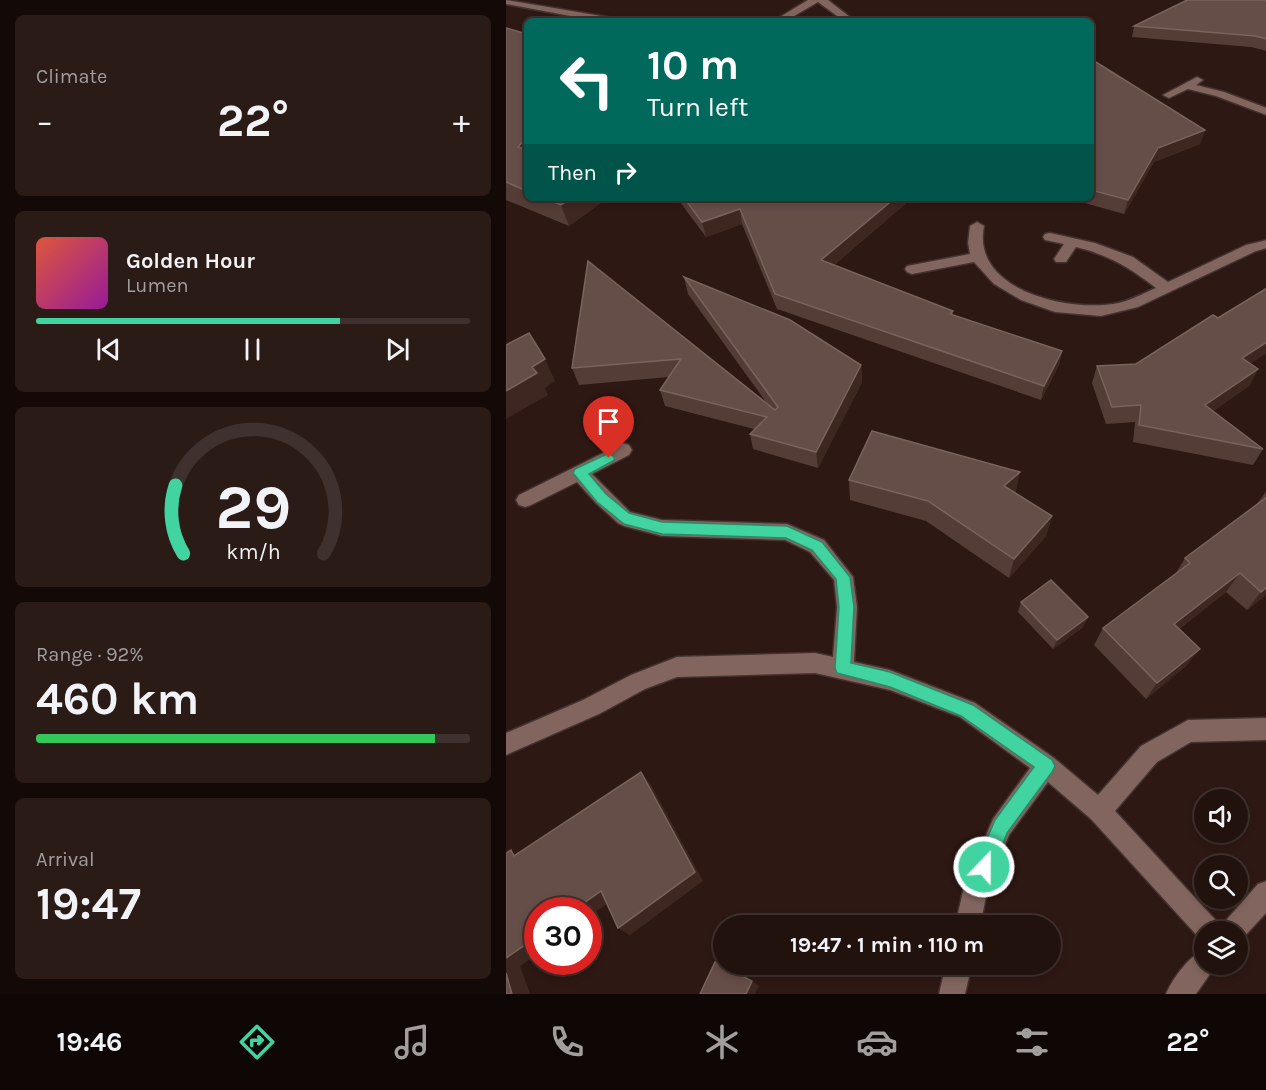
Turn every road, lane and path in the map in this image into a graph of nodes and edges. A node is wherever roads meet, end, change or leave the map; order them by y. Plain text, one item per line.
1 (506, 0) edge
2 (815, 0) edge
3 (822, 0) edge
4 (785, 17) dead end
5 (598, 18) edge
6 (846, 18) edge
7 (1202, 78) dead end
8 (1188, 86) junction
9 (1169, 95) dead end
10 (1266, 112) edge
11 (977, 226) dead end
12 (1050, 237) dead end
13 (1073, 242) junction
14 (1266, 244) edge
15 (977, 257) junction
16 (1061, 259) dead end
17 (912, 269) dead end
18 (1166, 288) junction
19 (623, 450) dead end
20 (580, 473) junction
21 (525, 500) dead end
22 (843, 668) junction
23 (1266, 729) edge
24 (506, 744) edge
25 (1046, 766) junction
26 (1098, 811) junction
27 (1266, 893) edge
28 (970, 915) edge
29 (1201, 921) edge
30 (1241, 921) edge
31 (956, 975) edge
32 (1194, 975) edge
33 (952, 994) edge
34 (1179, 994) edge

1 - 5 street
2 - 4 street
3 - 6 street
7 - 8 street
8 - 9 street
8 - 10 street
11 - 15 street
12 - 13 street
13 - 16 street
13 - 18 street
14 - 18 street
15 - 17 street
15 - 18 street
19 - 20 street
20 - 21 street
20 - 22 street
22 - 24 street
22 - 25 street
23 - 26 street
25 - 26 street
25 - 28 street
26 - 29 street
27 - 30 street
31 - 33 street
32 - 34 street

